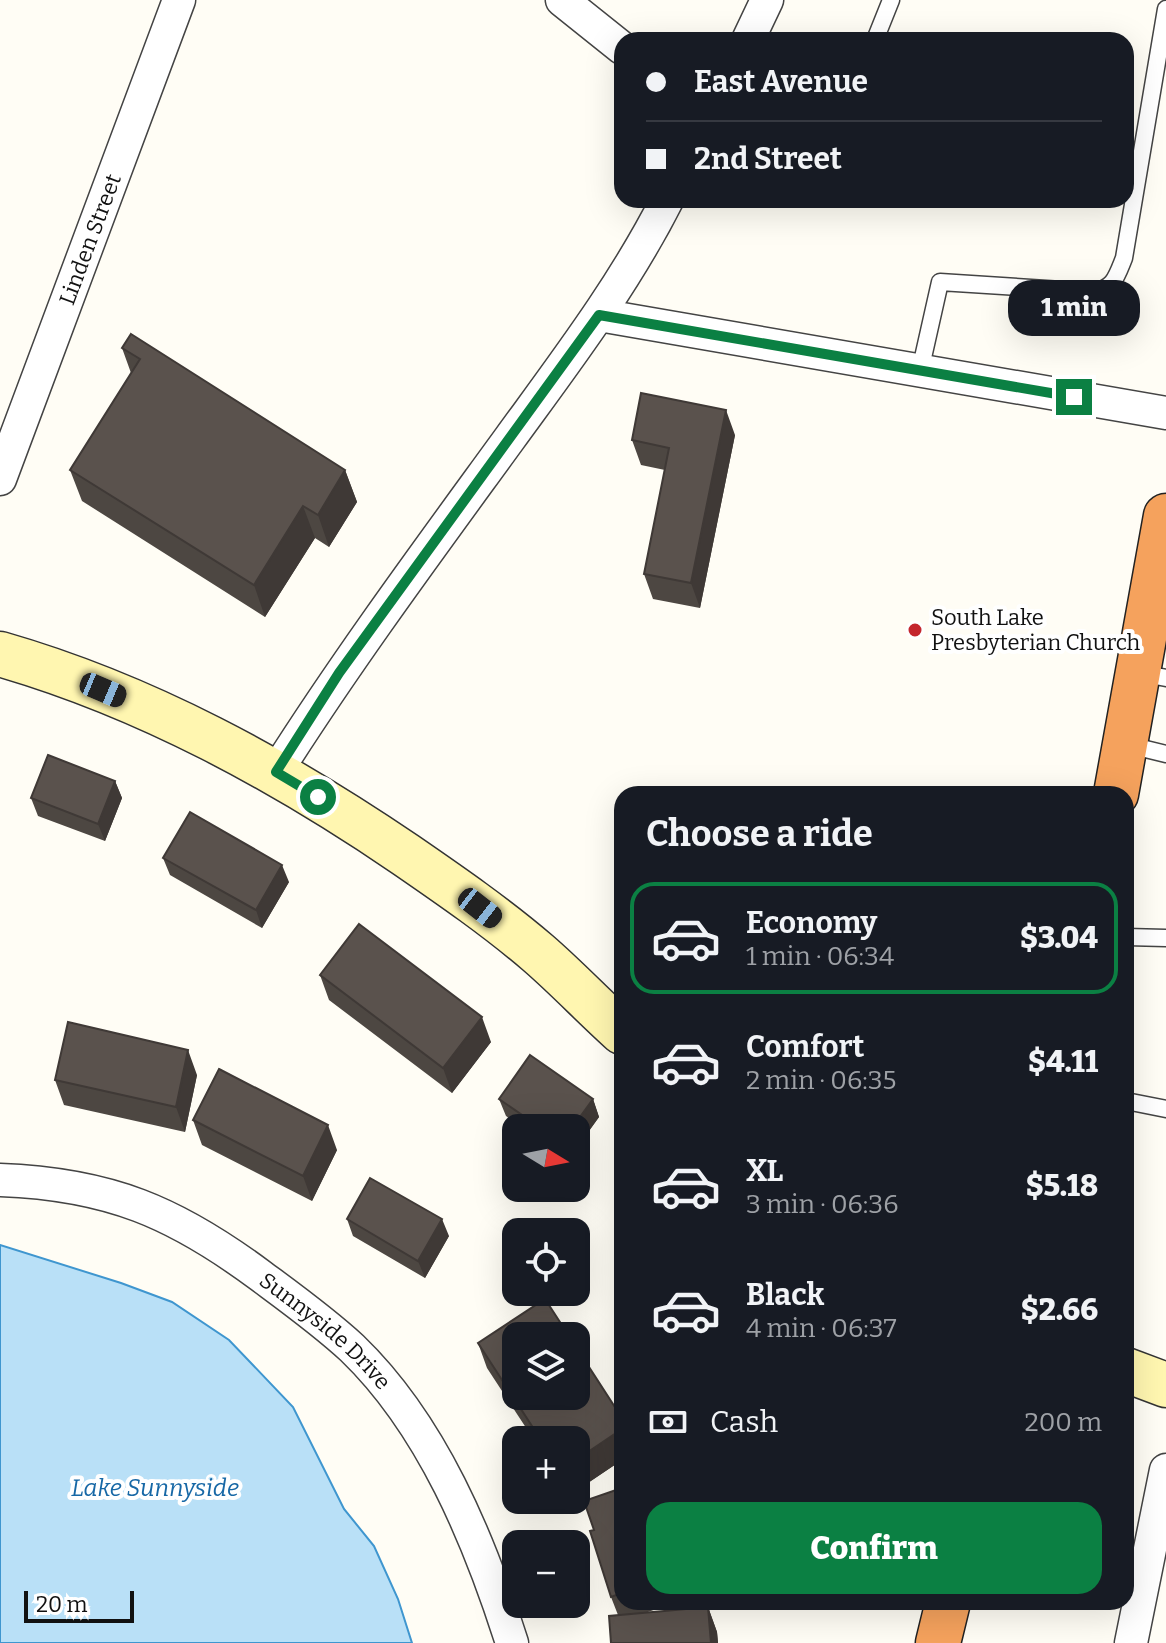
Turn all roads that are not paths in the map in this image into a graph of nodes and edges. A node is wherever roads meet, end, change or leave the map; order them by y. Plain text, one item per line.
1 (179, 0) edge
2 (562, 0) edge
3 (767, 0) edge
4 (891, 0) edge
5 (1166, 9) edge
6 (752, 32) edge
7 (878, 32) edge
8 (614, 42) edge
9 (1134, 199) edge
10 (663, 208) edge
11 (1132, 208) edge
12 (599, 315) junction
13 (920, 371) junction
14 (1166, 413) edge
15 (0, 479) edge
16 (1166, 516) edge
17 (1158, 606) edge
18 (0, 654) edge
19 (1152, 675) edge
20 (1125, 744) junction
21 (1166, 754) edge
22 (276, 772) junction
23 (1117, 786) edge
24 (1134, 937) edge
25 (1166, 938) edge
26 (614, 1025) edge
27 (1134, 1103) edge
28 (1166, 1109) edge
29 (0, 1180) edge
30 (1134, 1373) edge
31 (1166, 1385) edge
32 (1166, 1470) edge
33 (946, 1610) edge
34 (512, 1643) edge
35 (938, 1643) edge
36 (1131, 1643) edge

1 - 15 street, Linden Street
2 - 8 street
3 - 6 street
4 - 7 lane
5 - 9 lane
10 - 12 street
11 - 13 lane
12 - 13 street
12 - 22 street
13 - 14 street
16 - 17 highway
17 - 19 highway
18 - 22 street
19 - 20 highway
20 - 21 lane
20 - 23 highway
22 - 26 street
24 - 25 lane
27 - 28 lane
29 - 34 street, Sunnyside Drive
30 - 31 street
32 - 36 street
33 - 35 highway

